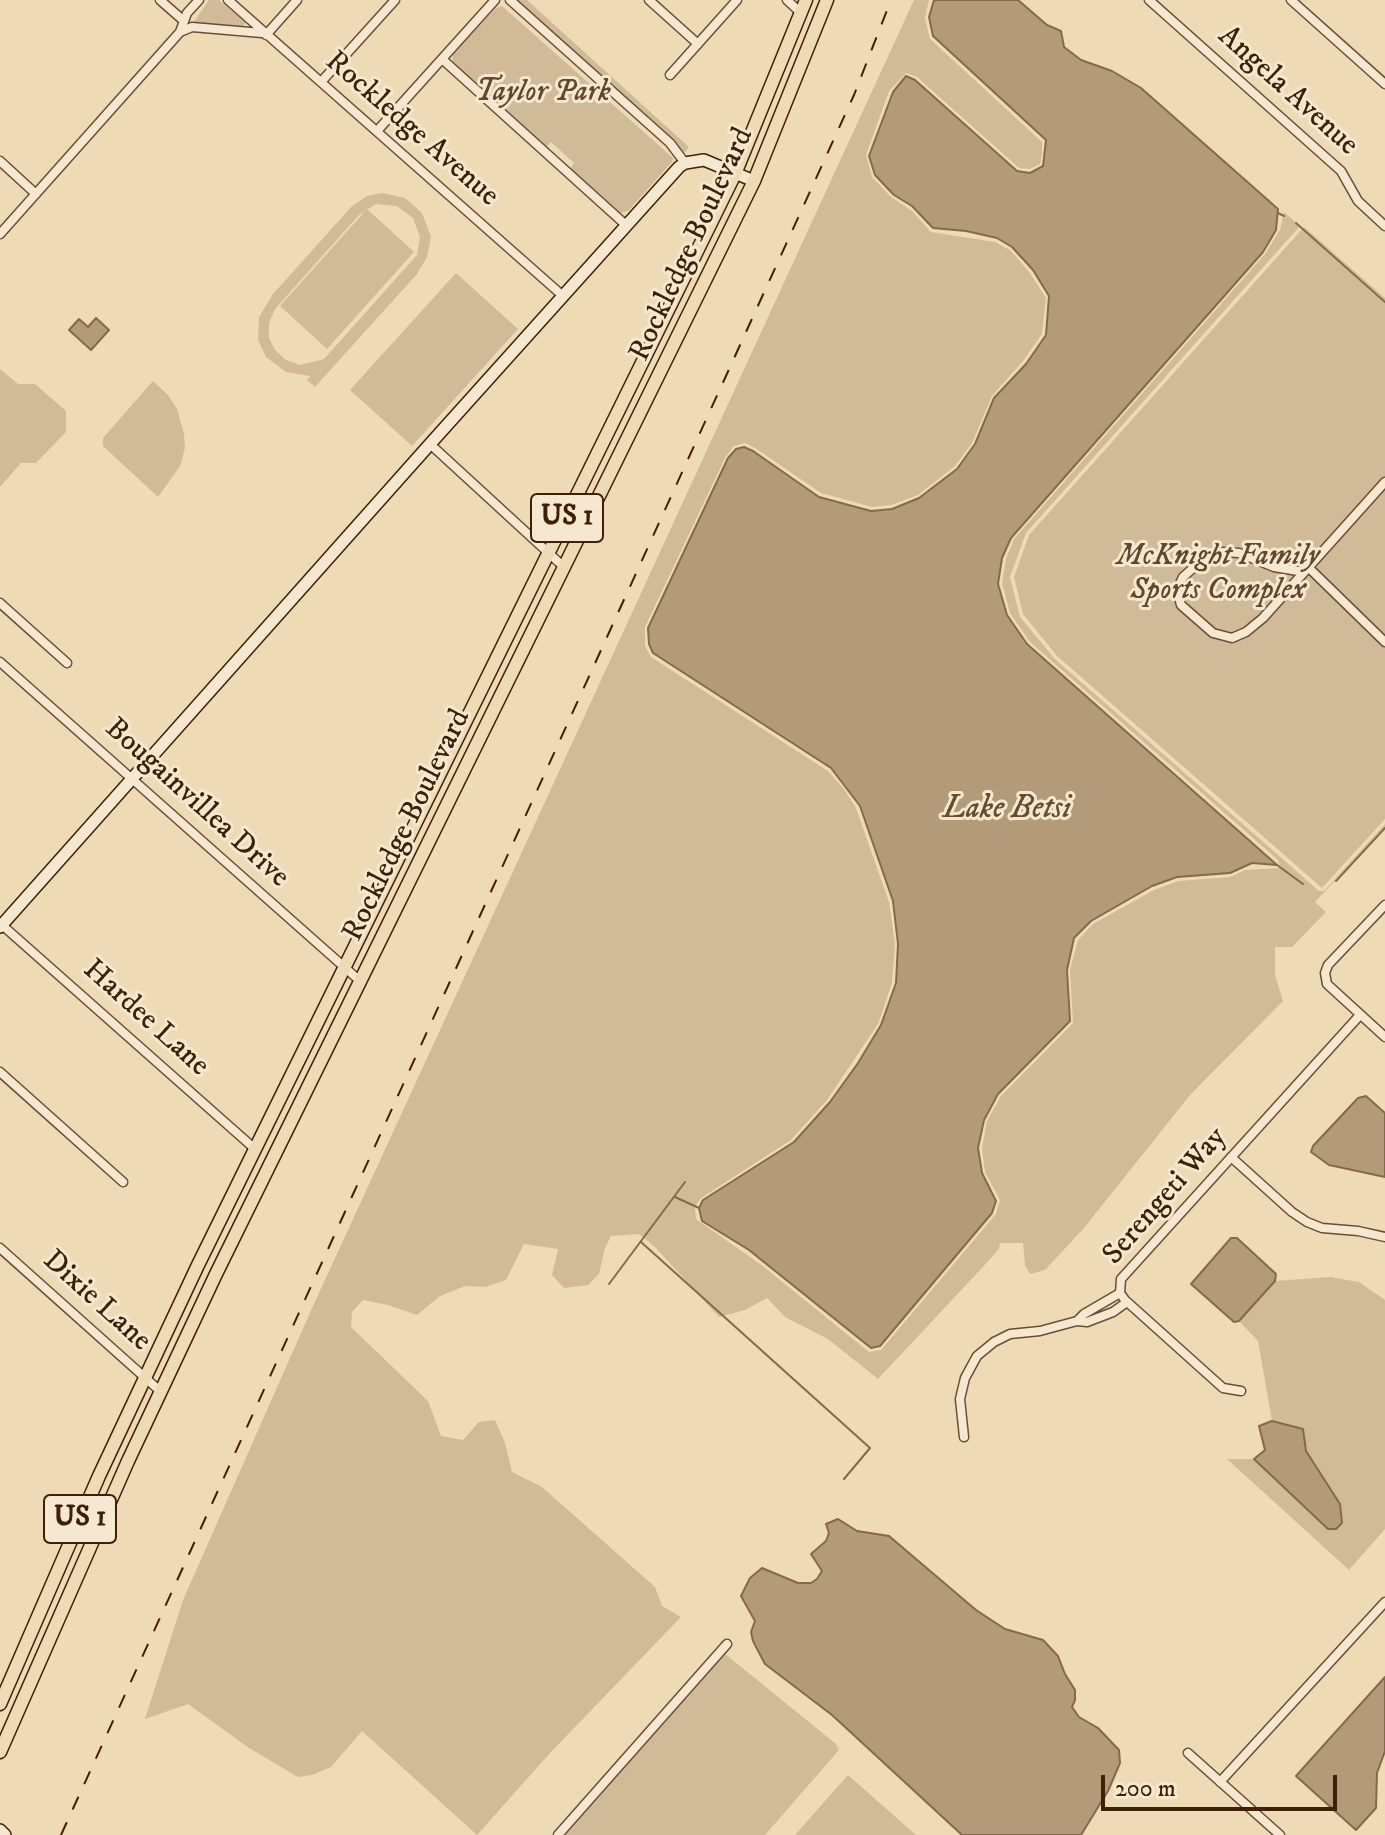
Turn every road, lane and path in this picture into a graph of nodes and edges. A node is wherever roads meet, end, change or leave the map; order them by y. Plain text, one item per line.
1 (160, 0) edge
2 (199, 0) edge
3 (228, 0) edge
4 (297, 0) edge
5 (395, 0) edge
6 (495, 0) edge
7 (510, 0) edge
8 (649, 0) edge
9 (737, 0) edge
10 (787, 0) edge
11 (813, 0) edge
12 (827, 0) edge
13 (1149, 0) edge
14 (1291, 0) edge
15 (804, 6) edge
16 (184, 21) junction
17 (818, 26) junction
18 (180, 32) junction
19 (265, 34) junction
20 (698, 44) junction
21 (808, 50) junction
22 (442, 59) junction
23 (670, 75) dead end
24 (321, 82) junction
25 (1385, 84) edge
26 (377, 131) junction
27 (0, 161) edge
28 (682, 165) junction
29 (735, 174) junction
30 (754, 181) junction
31 (36, 194) junction
32 (627, 226) junction
33 (1385, 226) edge
34 (0, 234) edge
35 (563, 296) junction
36 (643, 365) junction
37 (626, 399) junction
38 (646, 402) junction
39 (626, 443) junction
40 (430, 444) junction
41 (1385, 482) edge
42 (549, 554) junction
43 (565, 568) junction
44 (1306, 570) junction
45 (0, 603) edge
46 (1385, 642) edge
47 (0, 662) edge
48 (67, 663) dead end
49 (474, 706) junction
50 (479, 741) junction
51 (449, 757) junction
52 (132, 780) junction
53 (452, 795) junction
54 (1385, 905) edge
55 (1, 926) edge
56 (345, 968) junction
57 (360, 981) junction
58 (1360, 1015) junction
59 (1385, 1037) edge
60 (0, 1072) edge
61 (255, 1149) junction
62 (1231, 1157) junction
63 (123, 1182) dead end
64 (259, 1186) junction
65 (1385, 1237) edge
66 (0, 1248) edge
67 (1120, 1293) junction
68 (1127, 1302) junction
69 (1077, 1321) junction
70 (145, 1377) junction
71 (160, 1391) junction
72 (1241, 1391) dead end
73 (964, 1437) dead end
74 (52, 1583) junction
75 (1385, 1602) edge
76 (59, 1617) junction
77 (727, 1644) dead end
78 (0, 1704) edge
79 (0, 1752) edge
80 (1188, 1753) dead end
81 (1220, 1782) junction
82 (0, 1830) edge
83 (5, 1835) edge
84 (558, 1835) edge
85 (1280, 1835) edge

1 - 16 street
2 - 16 street
3 - 19 street, Rockledge Avenue
4 - 19 street
5 - 24 street
6 - 22 street
7 - 28 street
8 - 20 street
9 - 20 street
10 - 15 street
11 - 17 main road
12 - 17 main road, Rockledge Boulevard / US 1
13 - 33 street, Angela Avenue
14 - 25 street
15 - 21 main road
15 - 29 main road, Rockledge Boulevard / US 1
16 - 18 street
17 - 21 main road, Rockledge Boulevard / US 1
18 - 19 street
18 - 31 street
19 - 24 street, Rockledge Avenue
20 - 23 street
21 - 30 main road, Rockledge Boulevard / US 1
22 - 26 street
22 - 32 street
24 - 26 street, Rockledge Avenue
26 - 35 street, Rockledge Avenue
27 - 31 street
28 - 29 street
28 - 32 street
29 - 30 street
29 - 36 main road, Rockledge Boulevard / US 1
30 - 38 main road, Rockledge Boulevard / US 1
31 - 34 street
32 - 35 street
35 - 40 street
36 - 37 main road, Rockledge Boulevard / US 1
36 - 38 main road
37 - 39 main road
37 - 42 main road, Rockledge Boulevard / US 1
38 - 39 main road, Rockledge Boulevard / US 1
39 - 43 main road, Rockledge Boulevard / US 1
40 - 42 street
40 - 52 street
41 - 44 street
42 - 43 street
42 - 49 main road, Rockledge Boulevard / US 1
43 - 50 main road, Rockledge Boulevard / US 1
44 - 44 street
44 - 46 street
45 - 48 street
47 - 52 street, Bougainvillea Drive
49 - 50 main road
49 - 51 main road, Rockledge Boulevard / US 1
50 - 53 main road, Rockledge Boulevard / US 1
51 - 53 main road
51 - 56 main road, Rockledge Boulevard / US 1
52 - 55 street
52 - 56 street, Bougainvillea Drive
53 - 57 main road, Rockledge Boulevard / US 1
54 - 58 street
55 - 61 street, Hardee Lane
56 - 57 street, Bougainvillea Drive
56 - 61 main road, Rockledge Boulevard / US 1
57 - 64 main road, Rockledge Boulevard / US 1
58 - 59 street
58 - 62 street, Serengeti Way
60 - 63 street
61 - 64 main road
61 - 70 main road, Rockledge Boulevard / US 1
62 - 65 street
62 - 67 street, Serengeti Way
64 - 71 main road, Rockledge Boulevard / US 1
66 - 70 street, Dixie Lane
67 - 68 street, Serengeti Way
67 - 69 street
68 - 69 street
68 - 72 street, Serengeti Way
69 - 73 street
70 - 71 street, Dixie Lane
70 - 74 main road, Rockledge Boulevard / US 1
71 - 76 main road, Rockledge Boulevard / US 1
74 - 76 main road
74 - 78 main road, Rockledge Boulevard / US 1
75 - 81 street
76 - 79 main road, Rockledge Boulevard / US 1
77 - 84 street
80 - 81 street
81 - 85 street
82 - 83 street

